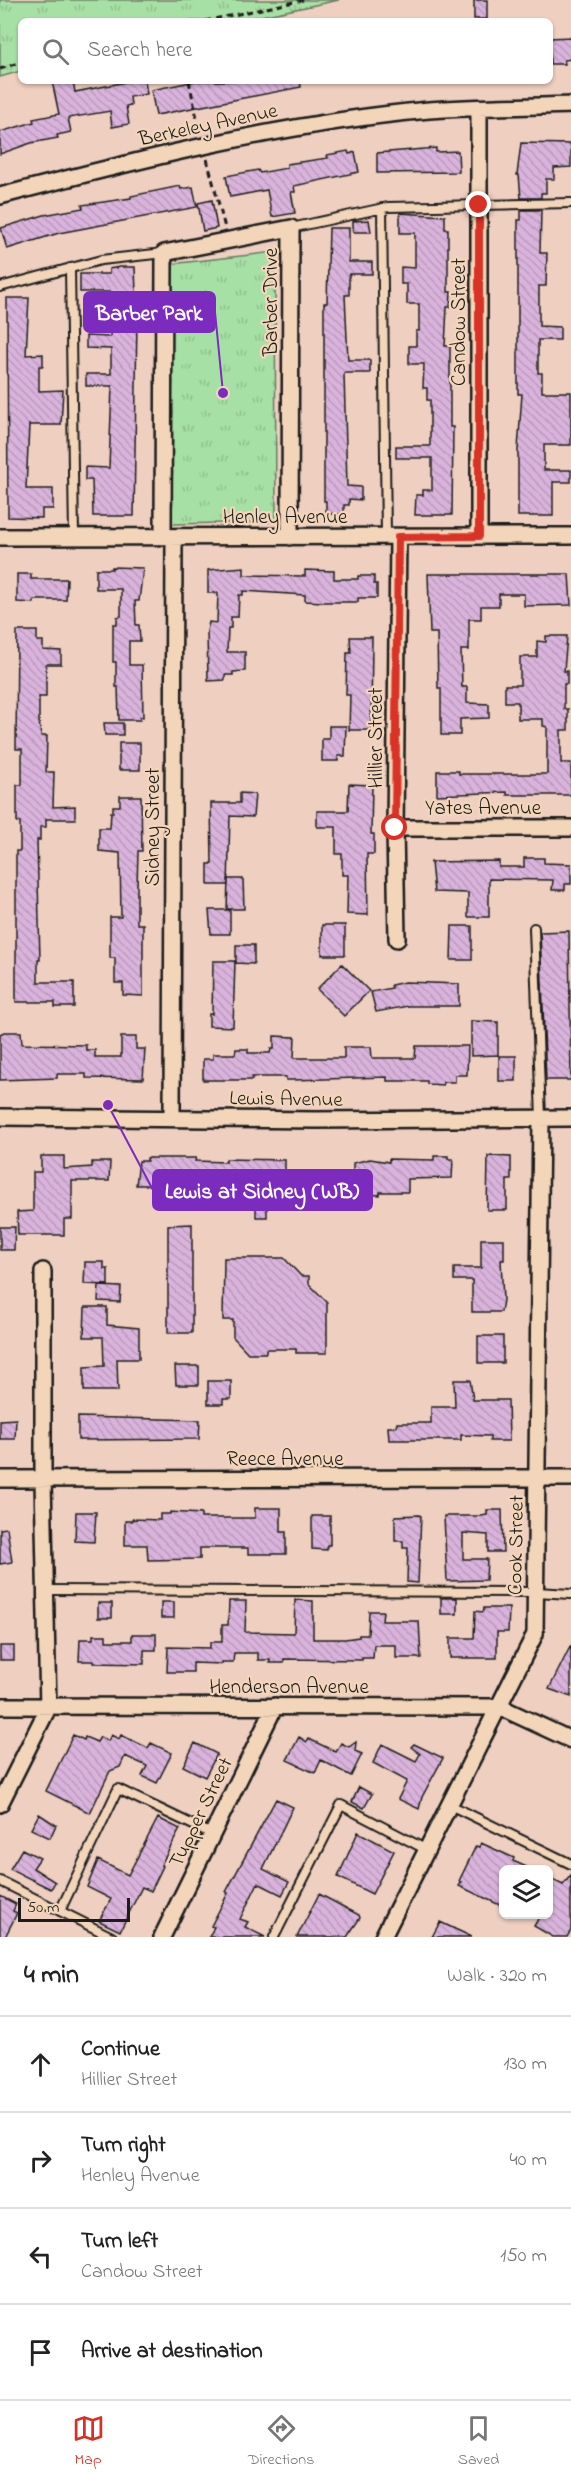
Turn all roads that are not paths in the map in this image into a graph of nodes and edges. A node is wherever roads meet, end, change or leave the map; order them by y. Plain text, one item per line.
1 (571, 105) edge
2 (479, 108) junction
3 (0, 196) edge
4 (571, 203) edge
5 (479, 205) junction
6 (382, 207) junction
7 (291, 228) junction
8 (165, 253) junction
9 (70, 268) junction
10 (0, 287) edge
11 (479, 536) junction
12 (571, 536) edge
13 (0, 537) edge
14 (74, 537) junction
15 (168, 537) junction
16 (290, 537) junction
17 (392, 537) junction
18 (395, 828) junction
19 (571, 828) edge
20 (534, 928) dead end
21 (397, 939) dead end
22 (0, 1117) edge
23 (172, 1117) junction
24 (541, 1118) junction
25 (571, 1118) edge
26 (43, 1271) dead end
27 (537, 1478) junction
28 (571, 1478) edge
29 (0, 1479) edge
30 (43, 1480) junction
31 (46, 1590) junction
32 (536, 1592) junction
33 (571, 1594) edge
34 (0, 1706) edge
35 (274, 1706) junction
36 (500, 1707) junction
37 (48, 1708) junction
38 (571, 1740) edge
39 (0, 1804) edge
40 (450, 1805) junction
41 (212, 1834) junction
42 (428, 1850) junction
43 (571, 1864) edge
44 (0, 1881) edge
45 (60, 1911) junction
46 (112, 1937) edge
47 (162, 1937) edge
48 (274, 1937) edge
49 (383, 1937) edge

1 - 2 street, Berkeley Avenue
2 - 3 street, Berkeley Avenue
2 - 5 street, Candow Street
4 - 5 lane
5 - 6 lane
5 - 11 street, Candow Street
6 - 7 lane
6 - 17 lane
7 - 8 street, Barber Drive
7 - 16 street, Barber Drive
8 - 9 lane
8 - 15 street
9 - 10 lane
9 - 14 lane
11 - 12 street, Henley Avenue
11 - 17 street, Henley Avenue
13 - 14 street, Henley Avenue
14 - 15 street, Henley Avenue
15 - 16 street, Henley Avenue
15 - 23 street, Sidney Street
16 - 17 street, Henley Avenue
17 - 18 street, Hillier Street
18 - 19 street, Yates Avenue
18 - 21 street, Hillier Street
20 - 24 lane
22 - 23 street, Lewis Avenue
23 - 24 street, Lewis Avenue
24 - 25 street, Lewis Avenue
24 - 27 street, Cook Street
26 - 30 street
27 - 28 street, Reece Avenue
27 - 30 street, Reece Avenue
27 - 32 street, Cook Street
29 - 30 street, Reece Avenue
30 - 31 street
31 - 32 lane
31 - 37 street
32 - 33 lane
32 - 36 street, Cook Street
34 - 37 street, Henderson Avenue
35 - 36 street, Henderson Avenue
35 - 37 street, Henderson Avenue
35 - 41 street, Tupper Street
36 - 38 street, Henderson Avenue
36 - 40 street, Cook Street
37 - 39 street
40 - 42 street, Cook Street
40 - 43 lane
41 - 45 lane
41 - 47 street, Tupper Street
42 - 48 lane
42 - 49 street, Cook Street
44 - 45 lane
45 - 46 lane

